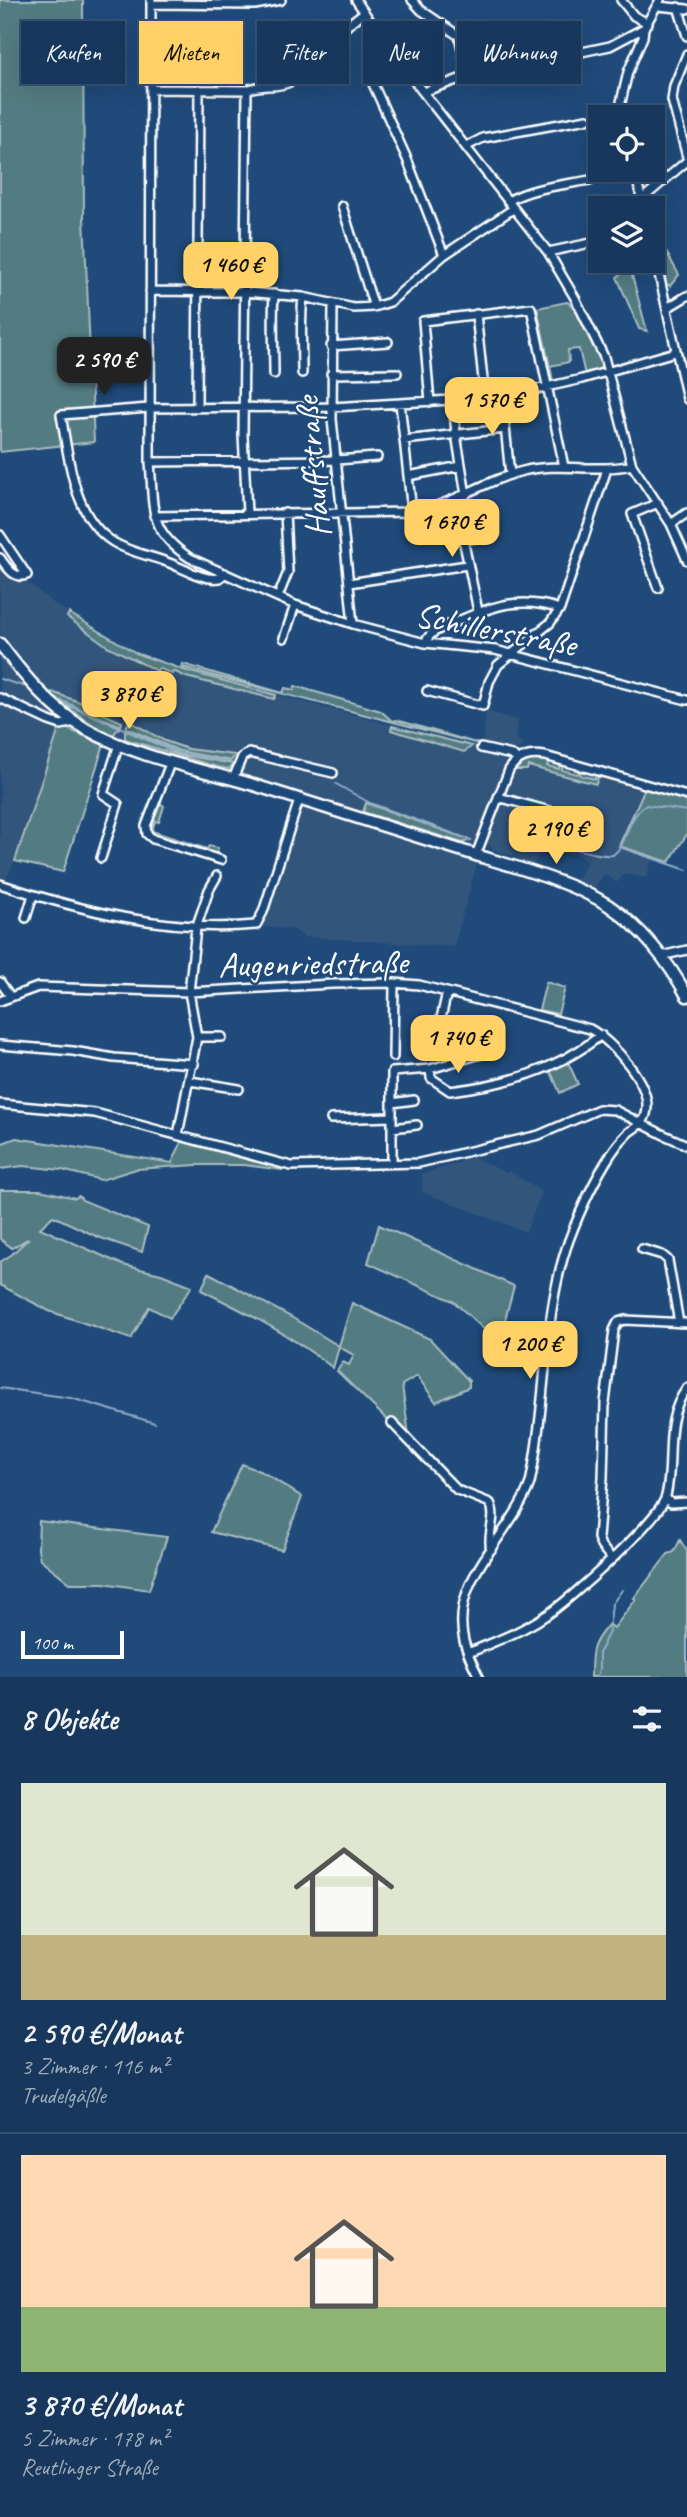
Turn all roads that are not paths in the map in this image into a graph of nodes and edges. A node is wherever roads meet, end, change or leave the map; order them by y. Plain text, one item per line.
1 (281, 0) edge
2 (356, 0) edge
3 (412, 0) edge
4 (621, 0) edge
5 (151, 2) edge
6 (659, 3) edge
7 (678, 7) junction
8 (687, 9) edge
9 (363, 13) junction
10 (369, 21) edge
11 (646, 25) junction
12 (457, 35) edge
13 (687, 36) edge
14 (581, 52) edge
15 (687, 54) edge
16 (457, 80) edge
17 (373, 84) edge
18 (418, 84) edge
19 (151, 89) junction
20 (199, 89) junction
21 (247, 90) junction
22 (424, 92) junction
23 (621, 105) edge
24 (587, 119) dead end
25 (467, 146) junction
26 (687, 159) edge
27 (588, 180) edge
28 (650, 196) edge
29 (508, 201) junction
30 (342, 206) dead end
31 (513, 209) junction
32 (588, 244) edge
33 (548, 252) junction
34 (444, 255) junction
35 (659, 273) edge
36 (150, 291) junction
37 (197, 292) junction
38 (245, 292) junction
39 (274, 294) junction
40 (687, 296) edge
41 (303, 298) junction
42 (333, 304) junction
43 (374, 307) junction
44 (667, 308) junction
45 (476, 314) junction
46 (387, 342) dead end
47 (331, 346) junction
48 (675, 352) junction
49 (610, 372) junction
50 (302, 373) dead end
51 (397, 373) dead end
52 (274, 374) dead end
53 (331, 374) junction
54 (548, 387) junction
55 (502, 397) junction
56 (485, 398) junction
57 (453, 400) junction
58 (687, 400) edge
59 (430, 402) junction
60 (400, 403) junction
61 (332, 407) junction
62 (149, 408) junction
63 (197, 408) junction
64 (244, 408) junction
65 (505, 429) junction
66 (456, 434) junction
67 (404, 440) junction
68 (377, 457) dead end
69 (336, 460) junction
70 (244, 461) junction
71 (150, 462) junction
72 (632, 465) junction
73 (461, 466) junction
74 (564, 467) junction
75 (607, 469) junction
76 (510, 475) junction
77 (408, 476) junction
78 (466, 495) junction
79 (455, 499) junction
80 (658, 503) junction
81 (412, 512) junction
82 (247, 513) junction
83 (285, 513) junction
84 (687, 513) edge
85 (342, 514) junction
86 (154, 516) junction
87 (671, 524) junction
88 (495, 534) dead end
89 (0, 536) edge
90 (463, 540) junction
91 (0, 558) edge
92 (687, 560) edge
93 (467, 565) junction
94 (225, 573) junction
95 (349, 583) junction
96 (658, 588) dead end
97 (278, 597) junction
98 (295, 605) junction
99 (560, 609) junction
100 (478, 611) junction
101 (353, 624) junction
102 (284, 638) dead end
103 (425, 643) junction
104 (0, 644) edge
105 (512, 655) junction
106 (427, 691) dead end
107 (0, 698) edge
108 (687, 700) edge
109 (76, 722) junction
110 (119, 744) junction
111 (481, 748) dead end
112 (517, 760) junction
113 (172, 761) junction
114 (333, 773) dead end
115 (233, 779) junction
116 (687, 796) edge
117 (499, 797) junction
118 (299, 800) junction
119 (579, 819) dead end
120 (476, 855) junction
121 (101, 858) dead end
122 (221, 860) dead end
123 (217, 876) dead end
124 (0, 884) edge
125 (33, 895) junction
126 (26, 918) dead end
127 (196, 928) junction
128 (687, 950) edge
129 (661, 956) junction
130 (0, 982) edge
131 (394, 983) junction
132 (189, 992) junction
133 (447, 992) junction
134 (687, 995) edge
135 (10, 996) junction
136 (0, 1001) edge
137 (601, 1035) junction
138 (197, 1037) junction
139 (222, 1037) dead end
140 (0, 1045) edge
141 (434, 1049) dead end
142 (481, 1054) dead end
143 (393, 1057) dead end
144 (194, 1063) junction
145 (429, 1069) junction
146 (190, 1081) junction
147 (239, 1089) dead end
148 (414, 1100) dead end
149 (0, 1104) edge
150 (392, 1104) junction
151 (391, 1117) junction
152 (331, 1119) dead end
153 (641, 1124) junction
154 (417, 1125) dead end
155 (392, 1128) junction
156 (178, 1135) junction
157 (687, 1145) edge
158 (392, 1162) junction
159 (642, 1249) dead end
160 (683, 1323) edge
161 (687, 1388) edge
162 (392, 1423) dead end
163 (666, 1499) junction
164 (687, 1502) edge
165 (491, 1550) junction
166 (611, 1558) junction
167 (468, 1653) junction
168 (479, 1677) edge

1 - 5 street
2 - 9 street
3 - 12 street
4 - 11 street
5 - 19 street
6 - 7 street
6 - 11 street
7 - 8 street
7 - 13 street
9 - 10 street
9 - 21 street
11 - 14 street
11 - 23 street
15 - 26 street
16 - 22 street
17 - 34 street
18 - 22 street
19 - 20 street
19 - 36 street
20 - 21 street
20 - 37 street
21 - 38 street
22 - 25 street
24 - 25 street
25 - 29 street
26 - 28 street
27 - 29 street
29 - 31 street
30 - 43 street
31 - 33 street
31 - 34 street
32 - 33 street
33 - 49 street
34 - 43 street
35 - 44 street
36 - 37 street
36 - 62 street
37 - 38 street
37 - 63 street
38 - 39 street
38 - 64 street
39 - 41 street
39 - 52 street
40 - 44 street
41 - 42 street
41 - 50 street
42 - 43 street
42 - 47 street, Hauffstraße
44 - 48 street
45 - 54 street
45 - 56 street
45 - 59 street
46 - 47 street
47 - 53 street, Hauffstraße
48 - 49 street
48 - 58 street
49 - 54 street
49 - 72 street
51 - 53 street
53 - 61 street, Hauffstraße
54 - 55 street
54 - 74 street
55 - 56 street
55 - 65 street
56 - 57 street
57 - 59 street
57 - 66 street
59 - 60 street
60 - 61 street
60 - 67 street
61 - 64 street
61 - 69 street, Hauffstraße
62 - 63 street
62 - 71 street
62 - 94 street
63 - 64 street
64 - 70 street
65 - 66 street
65 - 76 street
66 - 67 street
66 - 73 street
67 - 77 street
68 - 69 street
69 - 70 street
69 - 85 street, Hauffstraße
70 - 71 street
70 - 82 street
71 - 86 street
72 - 75 street
72 - 80 street
73 - 77 street
73 - 78 street
74 - 75 street
74 - 76 street
75 - 99 street
76 - 78 street
77 - 81 street
78 - 79 street
79 - 81 street
79 - 90 street
80 - 87 street
80 - 96 street
81 - 85 street
82 - 83 street
82 - 86 street
83 - 85 street
83 - 97 street
84 - 87 street
85 - 95 street, Hauffstraße
86 - 94 street, Schillerstraße
87 - 92 street
88 - 90 street
89 - 91 street
90 - 93 street
93 - 95 street
93 - 100 street
94 - 97 street, Schillerstraße
95 - 101 street, Hauffstraße
97 - 98 street, Schillerstraße
98 - 101 street, Schillerstraße
98 - 102 street
99 - 100 street
99 - 105 street
100 - 103 street
101 - 103 street, Schillerstraße
103 - 105 street, Schillerstraße
104 - 109 main road
105 - 106 street
105 - 108 street, Schillerstraße
107 - 109 street
109 - 110 main road
110 - 113 main road
110 - 121 street
111 - 112 street
112 - 116 street
112 - 117 street
113 - 115 main road
113 - 122 street
114 - 115 street
115 - 118 main road
117 - 119 street
117 - 120 street
118 - 120 main road
118 - 127 street
120 - 129 main road
123 - 127 street
124 - 125 street
125 - 126 street
125 - 127 street
127 - 132 street
128 - 129 street
129 - 134 main road
130 - 135 street
131 - 132 street, Augenriedstraße
131 - 133 street, Augenriedstraße
131 - 143 street
132 - 135 street, Augenriedstraße
132 - 138 street
133 - 137 street, Augenriedstraße
133 - 141 street
135 - 136 street, Augenriedstraße
137 - 145 street
137 - 153 street, Augenriedstraße
138 - 139 street
138 - 144 street
140 - 144 street
142 - 145 street
144 - 146 street
145 - 150 street
146 - 147 street
146 - 156 street
148 - 150 street
149 - 156 street
150 - 151 street
151 - 152 street
151 - 155 street
153 - 157 street
153 - 158 street
153 - 165 street
154 - 155 street
155 - 158 street
156 - 158 street
159 - 160 street
160 - 166 street
161 - 163 street
162 - 165 street
163 - 164 street
163 - 166 street
165 - 167 street
166 - 167 street
167 - 168 street

